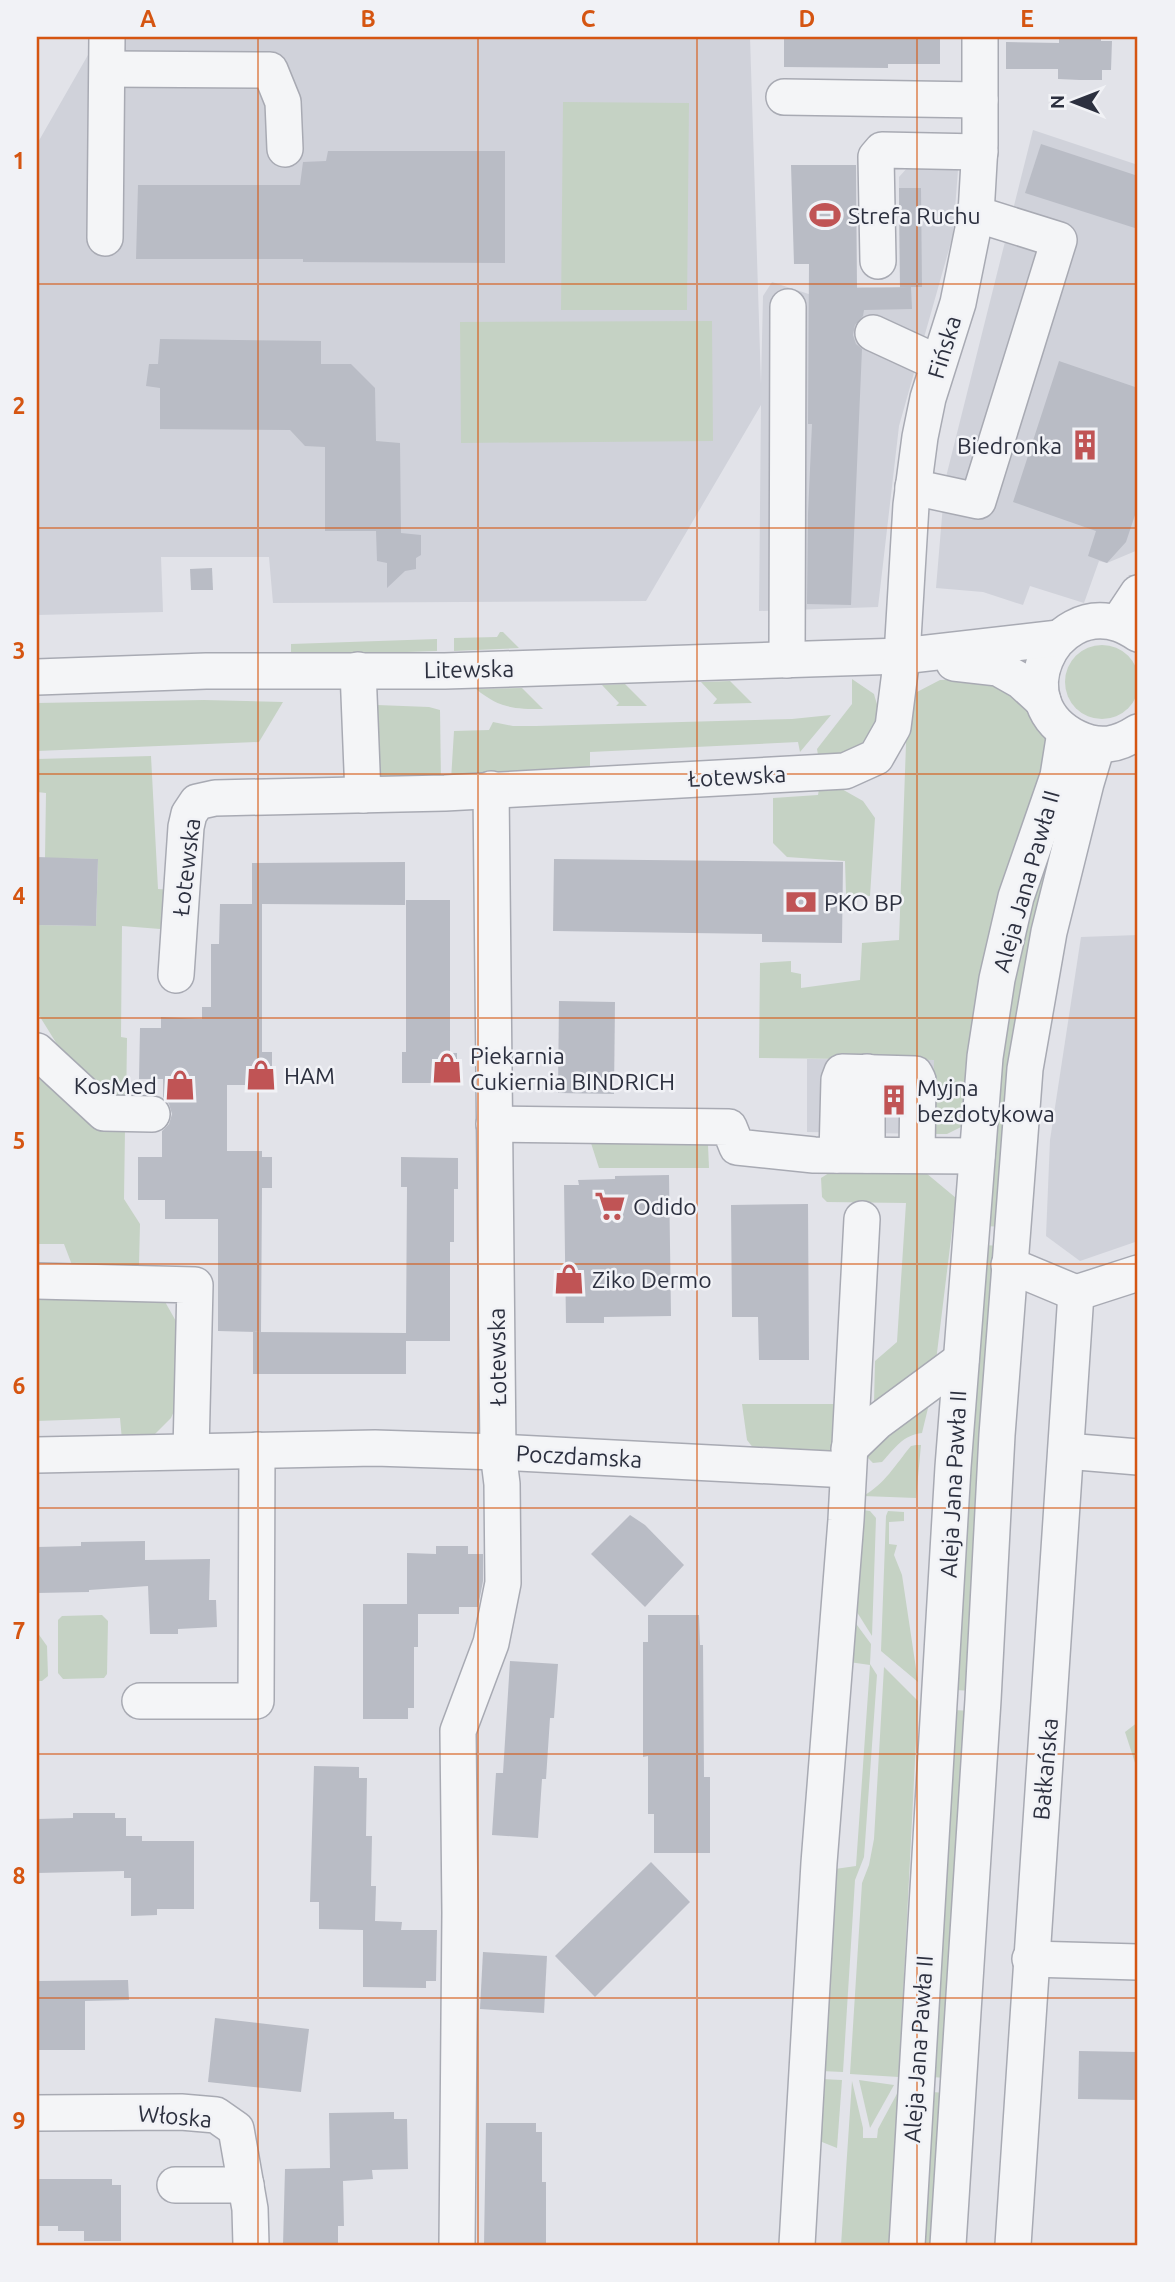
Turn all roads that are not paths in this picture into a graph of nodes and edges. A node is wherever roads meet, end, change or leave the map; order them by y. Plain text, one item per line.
1 (980, 37) edge
2 (108, 53) edge
3 (784, 97) dead end
4 (980, 100) junction
5 (285, 149) dead end
6 (980, 152) junction
7 (976, 214) junction
8 (105, 238) dead end
9 (878, 261) dead end
10 (788, 307) dead end
11 (873, 333) dead end
12 (938, 363) junction
13 (913, 487) junction
14 (1138, 593) edge
15 (1128, 628) edge
16 (1059, 638) junction
17 (902, 656) junction
18 (787, 660) junction
19 (358, 670) junction
20 (37, 677) edge
21 (1043, 701) junction
22 (1065, 732) junction
23 (1138, 732) edge
24 (1097, 746) junction
25 (491, 789) junction
26 (363, 795) junction
27 (176, 975) dead end
28 (37, 1051) edge
29 (152, 1114) dead end
30 (494, 1124) junction
31 (879, 1155) junction
32 (977, 1156) junction
33 (862, 1219) dead end
34 (1009, 1265) junction
35 (1138, 1273) edge
36 (37, 1280) edge
37 (1076, 1293) junction
38 (961, 1360) junction
39 (257, 1450) junction
40 (191, 1451) junction
41 (1066, 1451) junction
42 (498, 1452) junction
43 (37, 1455) edge
44 (1138, 1457) edge
45 (849, 1459) junction
46 (140, 1701) dead end
47 (1030, 1959) junction
48 (1138, 1962) edge
49 (37, 2113) edge
50 (175, 2185) dead end
51 (246, 2185) junction
52 (251, 2245) edge
53 (457, 2245) edge
54 (797, 2245) edge
55 (907, 2245) edge
56 (948, 2245) edge
57 (1013, 2245) edge

1 - 4 street, Fińska
2 - 5 street
2 - 8 street
3 - 4 street
4 - 6 street, Fińska
6 - 7 street, Fińska
6 - 9 street
7 - 12 street, Fińska
7 - 13 street
10 - 18 street
11 - 12 street
12 - 13 street, Fińska
13 - 17 street, Fińska
14 - 15 street
15 - 16 street, Litewska
16 - 17 street, Litewska
16 - 21 street
17 - 18 street, Litewska
17 - 21 street, Litewska
17 - 25 street, Łotewska
18 - 19 street, Litewska
19 - 20 street, Litewska
19 - 26 street
21 - 22 street, Litewska
22 - 24 street
22 - 32 street, Aleja Jana Pawła II
23 - 24 street
24 - 34 street, Aleja Jana Pawła II
25 - 26 street, Łotewska
25 - 30 street, Łotewska
26 - 27 street, Łotewska
28 - 29 street
30 - 31 street
30 - 42 street, Łotewska
31 - 31 street
31 - 32 street
32 - 38 street, Aleja Jana Pawła II
33 - 45 street
34 - 37 street
34 - 56 street, Aleja Jana Pawła II
35 - 37 street
36 - 40 street
37 - 41 street, Bałkańska
38 - 45 street
38 - 55 street, Aleja Jana Pawła II
39 - 40 street
39 - 42 street
39 - 46 street
40 - 43 street
41 - 44 street
41 - 47 street, Bałkańska
42 - 45 street, Poczdamska
42 - 53 street, Poczdamska
45 - 54 street
47 - 48 street
47 - 57 street, Bałkańska
49 - 51 street, Włoska
50 - 51 street
51 - 52 street, Włoska

